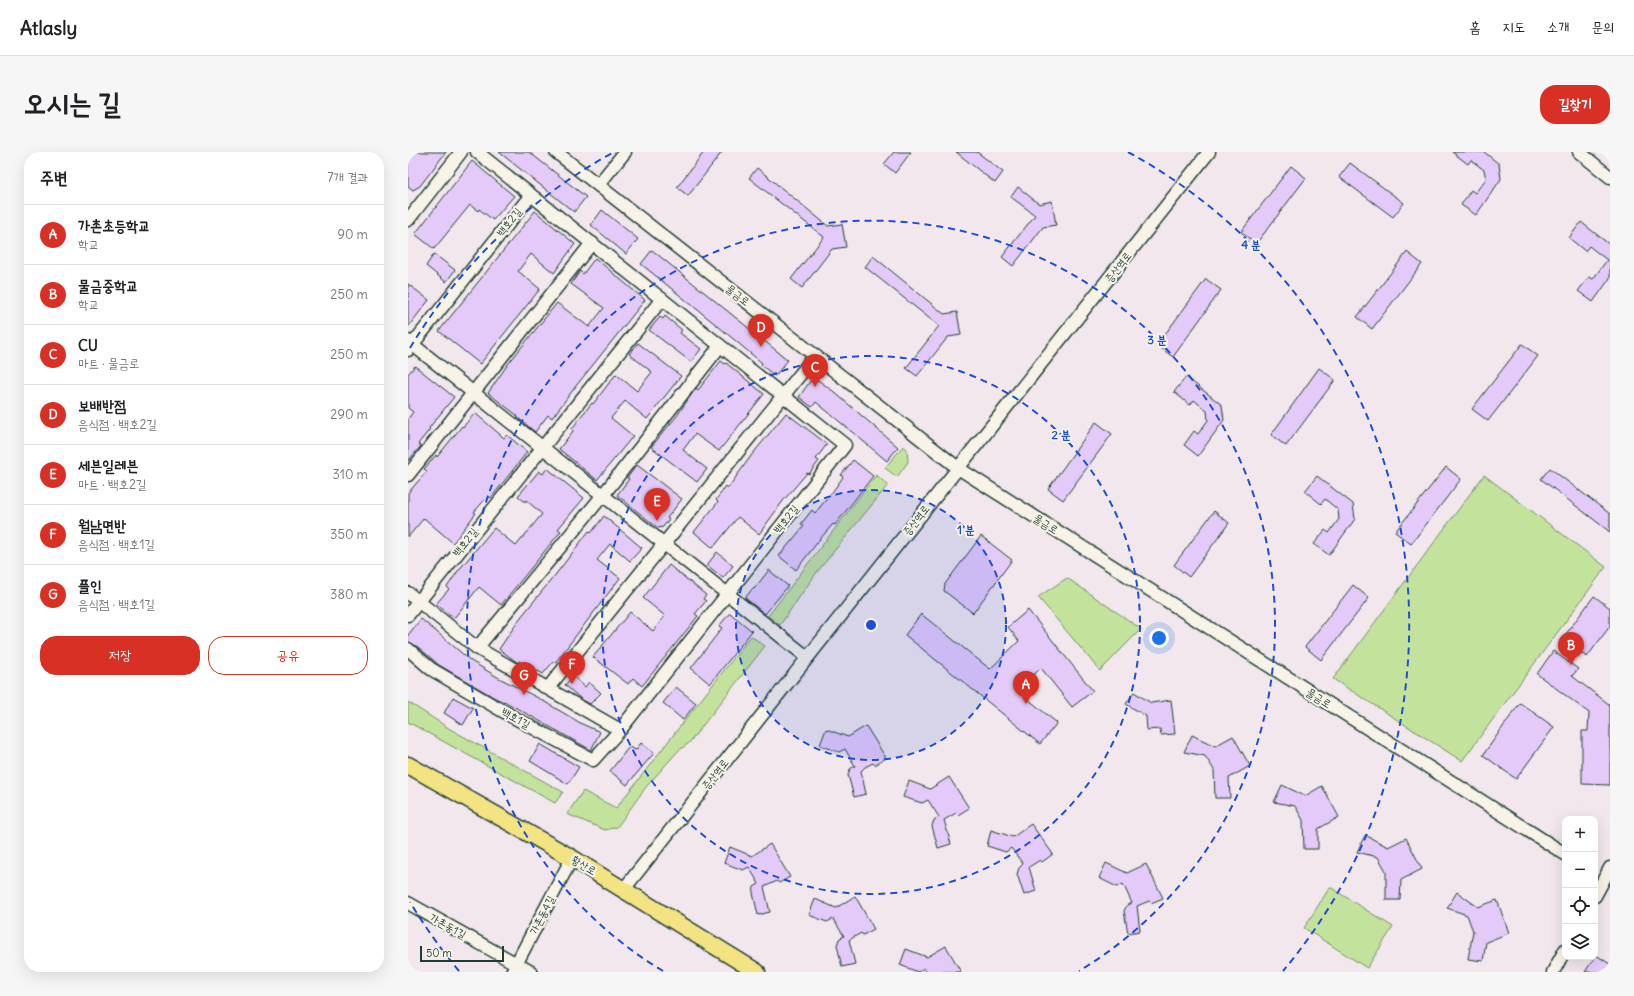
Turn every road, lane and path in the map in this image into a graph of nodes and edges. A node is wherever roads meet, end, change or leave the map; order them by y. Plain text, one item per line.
1 (461, 152) edge
2 (477, 152) edge
3 (556, 152) edge
4 (625, 152) edge
5 (1209, 152) edge
6 (1579, 152) edge
7 (1610, 177) edge
8 (598, 186) junction
9 (531, 195) junction
10 (408, 220) edge
11 (592, 243) junction
12 (662, 299) junction
13 (410, 345) edge
14 (720, 346) junction
15 (815, 356) junction
16 (474, 392) junction
17 (783, 395) junction
18 (542, 447) junction
19 (958, 468) junction
20 (408, 475) edge
21 (603, 494) junction
22 (665, 544) junction
23 (408, 593) edge
24 (728, 593) junction
25 (418, 601) junction
26 (408, 615) edge
27 (477, 648) junction
28 (408, 649) edge
29 (807, 657) junction
30 (548, 688) junction
31 (620, 730) junction
32 (408, 765) edge
33 (1562, 852) edge
34 (572, 858) junction
35 (1610, 868) edge
36 (1603, 879) edge
37 (624, 889) junction
38 (1598, 890) edge
39 (408, 903) edge
40 (1562, 956) edge
41 (515, 968) edge
42 (530, 972) edge
43 (757, 972) edge
44 (1553, 972) edge

1 - 10 street
2 - 9 street, 백호2길
3 - 8 street, 물금로
4 - 8 street
5 - 19 street, 증산역로
6 - 7 street
8 - 15 street, 물금로
9 - 11 street, 백호2길
9 - 13 street, 백호2길
11 - 12 street, 백호2길
11 - 16 street
12 - 14 street, 백호2길
12 - 18 street, 백호2길
13 - 16 street, 백호2길
14 - 17 street, 백호2길
14 - 21 street
15 - 17 street
15 - 19 street, 물금로
16 - 18 street, 백호2길
16 - 20 street
17 - 22 street
17 - 24 street, 백호2길
18 - 21 street, 백호2길
18 - 25 street, 백호2길
19 - 29 street, 증산역로
19 - 33 street, 물금로
21 - 22 street, 백호2길
21 - 27 street
22 - 24 street, 백호2길
22 - 30 street
23 - 25 street
24 - 29 street
24 - 31 street, 백호1길
25 - 26 street
25 - 27 street
27 - 30 street
28 - 31 street, 백호1길
29 - 37 street, 증산역로
30 - 31 street
32 - 34 main road, 황산로
34 - 37 main road, 황산로
34 - 41 street, 가촌동4길
35 - 36 street
36 - 38 street
37 - 43 main road, 황산로
39 - 41 street, 가촌동1길
40 - 44 street
41 - 42 street, 가촌동1길

